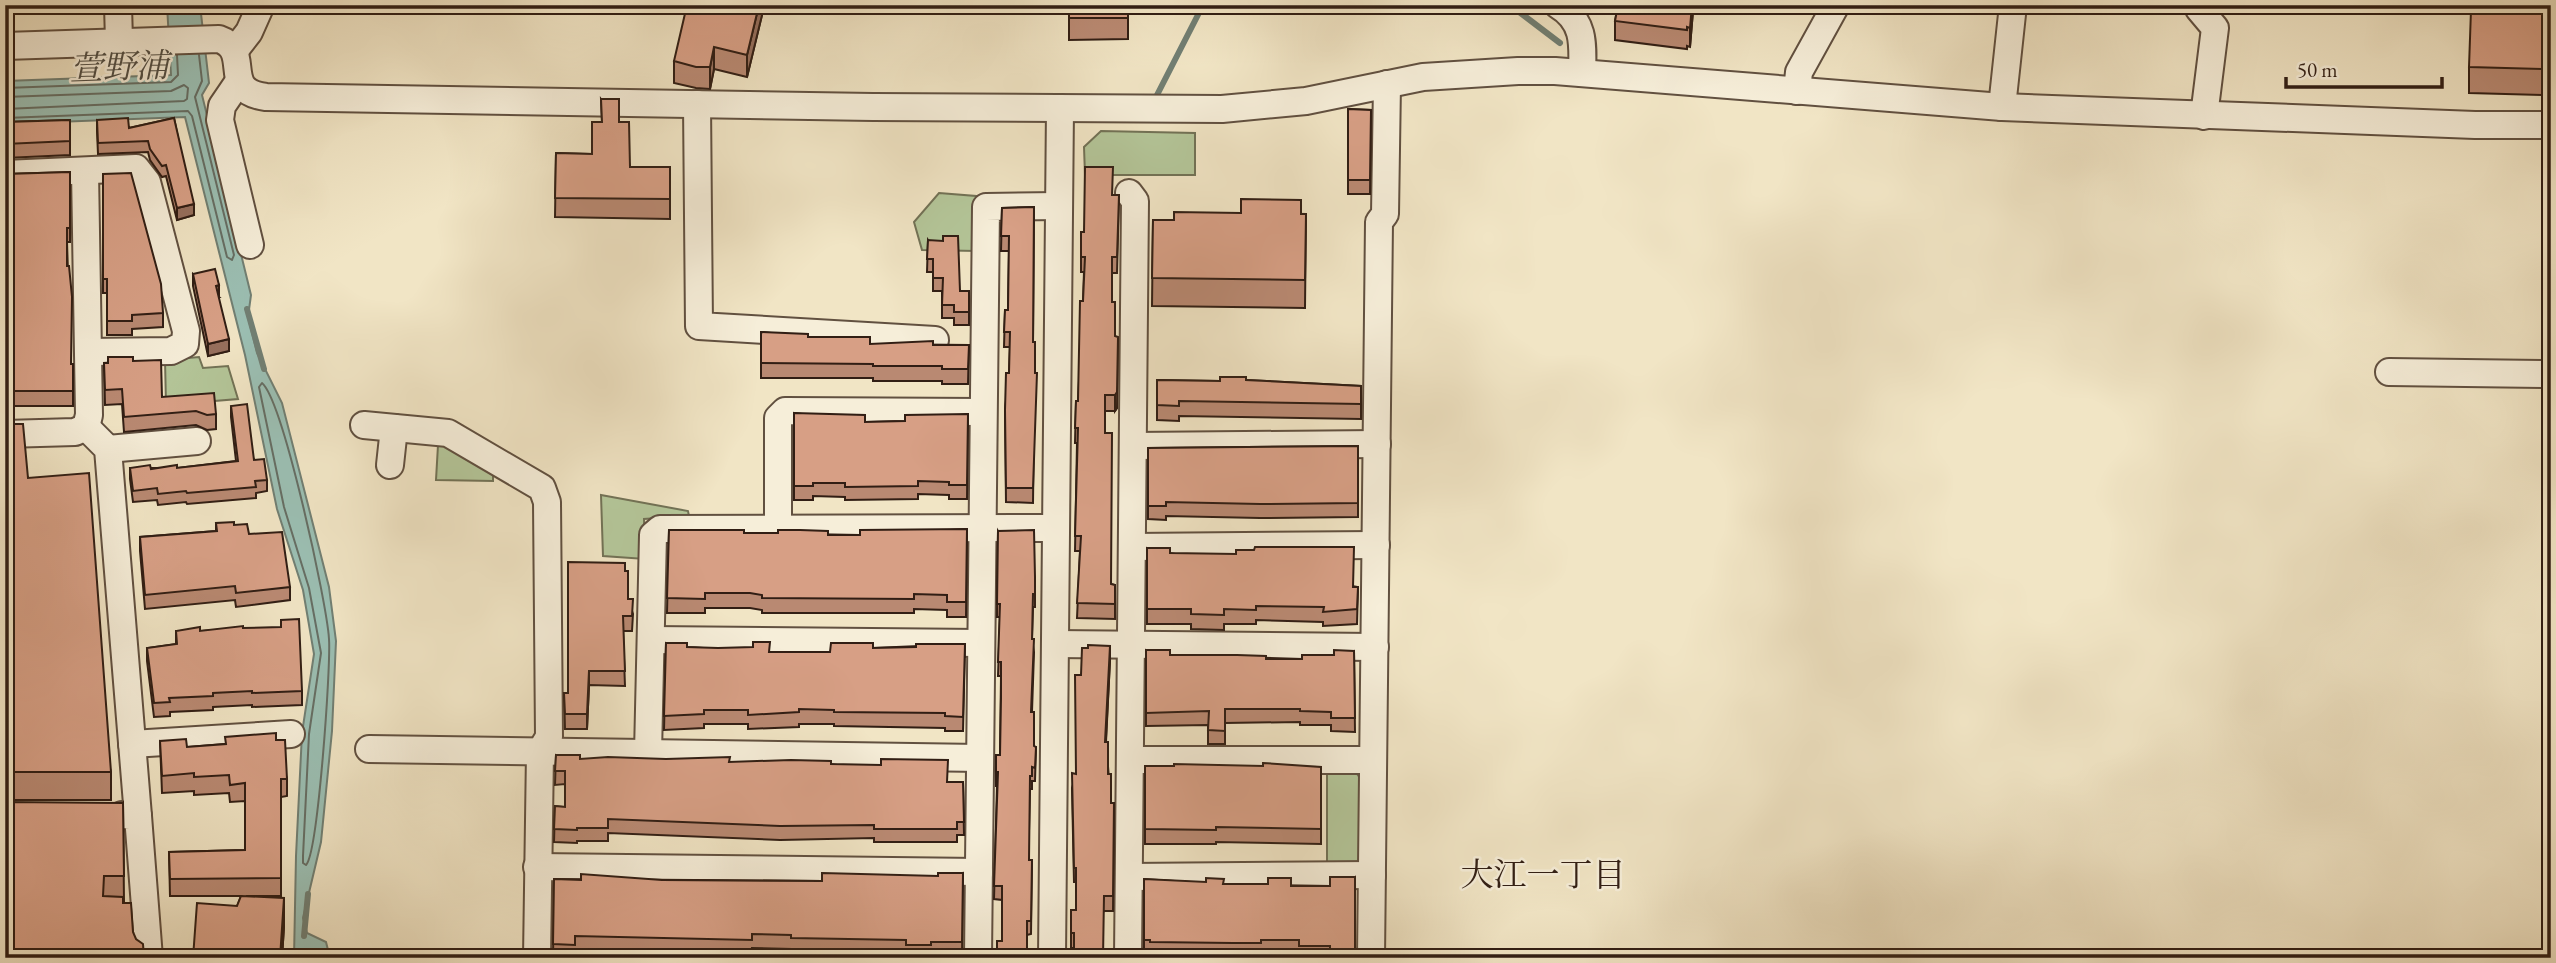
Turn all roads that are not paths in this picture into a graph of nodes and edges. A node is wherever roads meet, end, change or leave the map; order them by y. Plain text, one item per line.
1 (118, 5) edge
2 (261, 5) edge
3 (1559, 5) edge
4 (1836, 5) edge
5 (2013, 5) edge
6 (2198, 5) edge
7 (119, 41) junction
8 (5, 46) edge
9 (235, 50) junction
10 (1582, 73) junction
11 (1387, 83) junction
12 (246, 88) junction
13 (1797, 91) junction
14 (697, 104) junction
15 (2002, 107) junction
16 (1060, 108) junction
17 (2204, 116) junction
18 (2551, 125) edge
19 (85, 171) junction
20 (5, 174) edge
21 (1129, 193) dead end
22 (1059, 205) junction
23 (250, 245) dead end
24 (935, 340) edge
25 (88, 352) junction
26 (2389, 372) dead end
27 (2551, 374) edge
28 (983, 412) junction
29 (364, 425) dead end
30 (86, 427) junction
31 (394, 428) junction
32 (5, 434) edge
33 (197, 441) dead end
34 (1377, 444) junction
35 (1133, 446) junction
36 (108, 449) junction
37 (390, 465) dead end
38 (982, 528) junction
39 (1056, 528) junction
40 (778, 529) junction
41 (1376, 545) junction
42 (1132, 547) junction
43 (651, 640) junction
44 (981, 643) junction
45 (1055, 644) junction
46 (1131, 646) junction
47 (1375, 647) junction
48 (292, 734) dead end
49 (132, 744) junction
50 (369, 749) dead end
51 (540, 752) junction
52 (648, 753) junction
53 (980, 758) junction
54 (1130, 760) junction
55 (1373, 760) junction
56 (98, 815) edge
57 (138, 816) junction
58 (537, 867) junction
59 (979, 872) junction
60 (1372, 875) junction
61 (1129, 877) junction
62 (149, 958) edge
63 (537, 958) edge
64 (978, 958) edge
65 (1052, 958) edge
66 (1128, 958) edge
67 (1371, 958) edge

1 - 7 street
2 - 9 street
3 - 10 street
4 - 13 street
5 - 15 street
6 - 17 street
7 - 8 street
7 - 9 street
9 - 12 street
10 - 11 street
10 - 13 street
11 - 16 street
11 - 34 street
12 - 14 street
12 - 23 street
13 - 15 street
14 - 16 street
14 - 24 street
15 - 17 street
16 - 22 street
17 - 18 street
19 - 20 street
19 - 25 street
19 - 25 street
21 - 35 street
22 - 28 street
22 - 39 street
25 - 30 street
26 - 27 street
28 - 38 street
28 - 40 street
29 - 31 street
30 - 32 street
30 - 36 street
31 - 37 street
31 - 51 street
33 - 36 street
34 - 35 street
34 - 41 street
35 - 42 street
36 - 49 street
38 - 39 street
38 - 40 street
38 - 44 street
39 - 45 street
40 - 43 street
41 - 42 street
41 - 47 street
42 - 46 street
43 - 44 street
43 - 52 street
44 - 53 street
45 - 46 street
45 - 65 street
46 - 47 street
46 - 54 street
47 - 55 street
48 - 49 street
49 - 57 street
50 - 51 street
51 - 52 street
51 - 58 street
52 - 53 street
53 - 59 street
54 - 55 street
54 - 61 street
55 - 60 street
56 - 57 street
57 - 62 street
58 - 59 street
58 - 63 street
59 - 64 street
60 - 61 street
60 - 67 street
61 - 66 street

